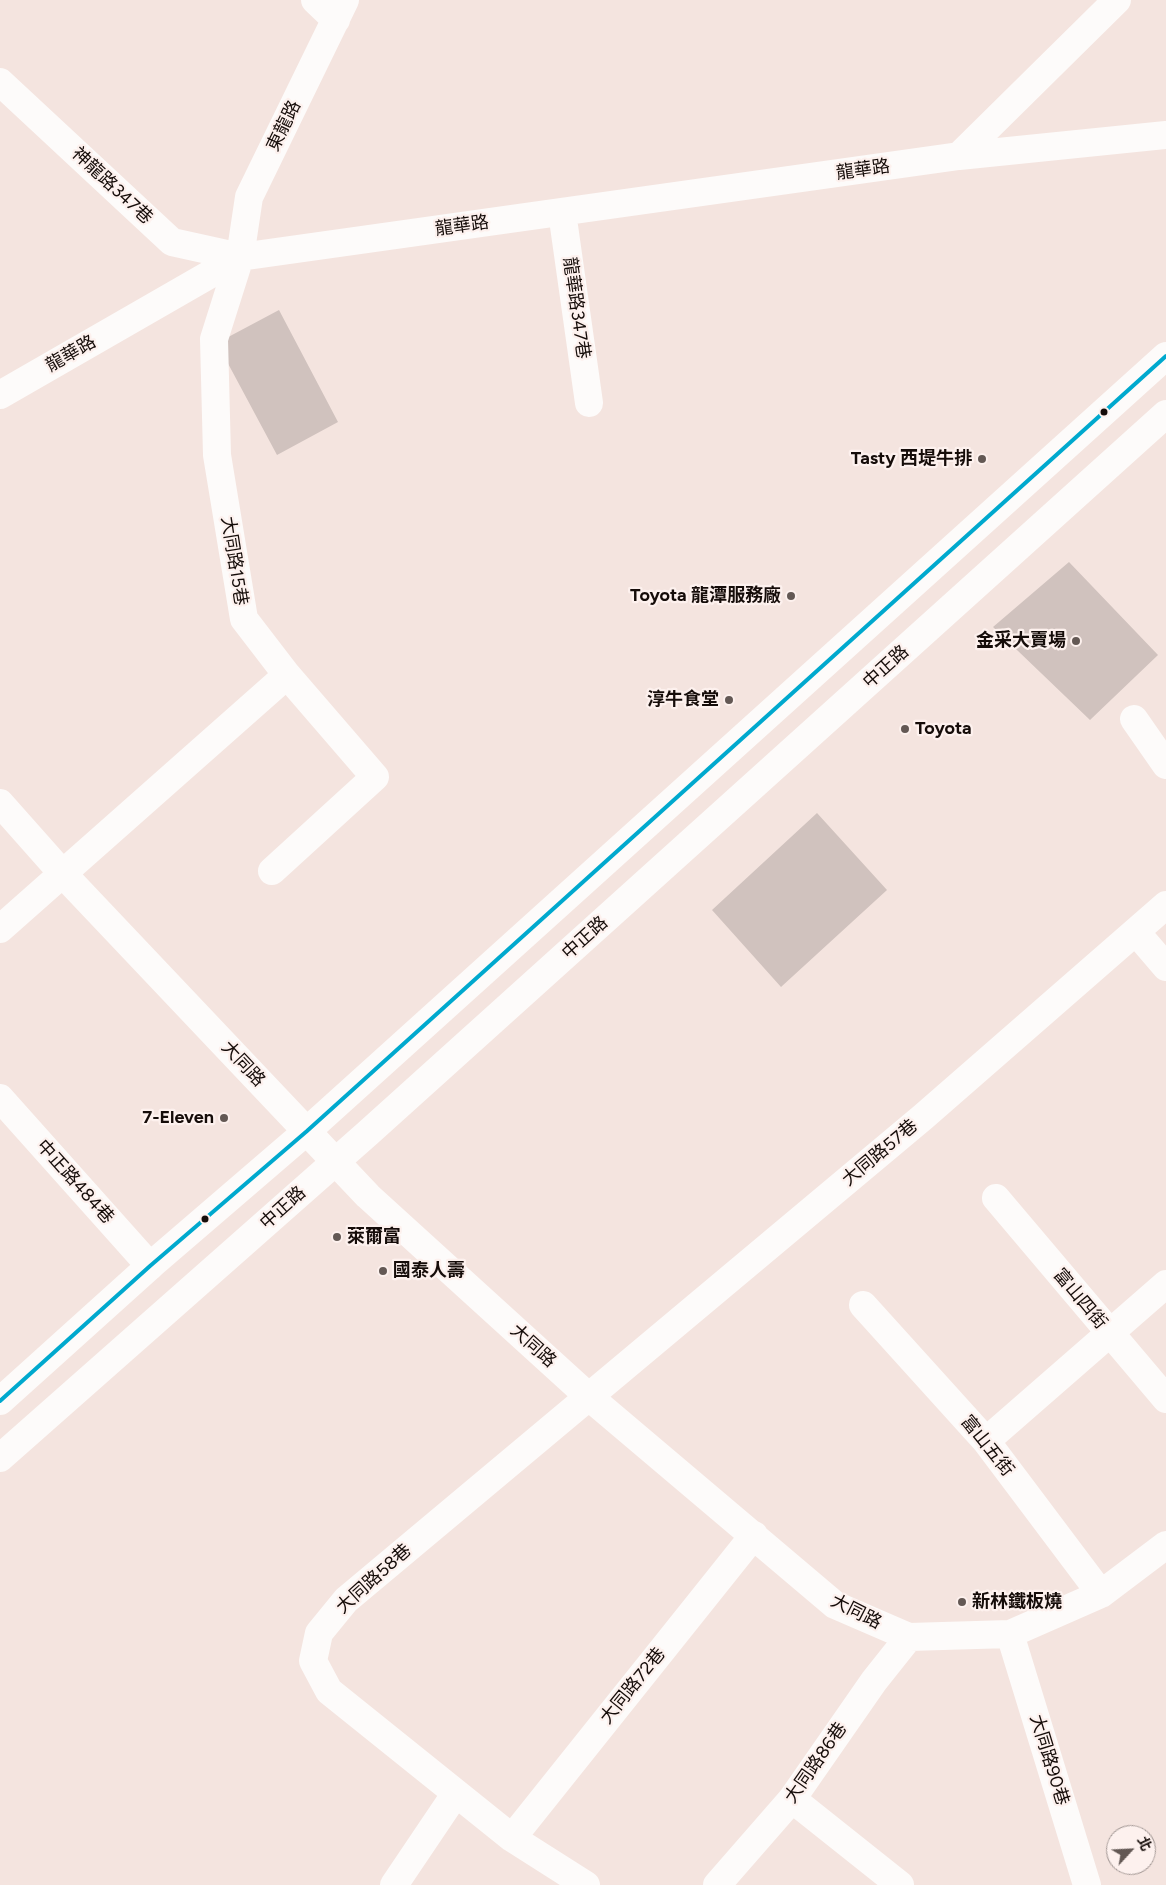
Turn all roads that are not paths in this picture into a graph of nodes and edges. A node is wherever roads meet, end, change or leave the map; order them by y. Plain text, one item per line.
1 (315, 0) edge
2 (1117, 0) edge
3 (340, 10) edge
4 (0, 82) edge
5 (1166, 135) edge
6 (959, 156) junction
7 (562, 212) junction
8 (240, 257) junction
9 (1166, 356) edge
10 (0, 395) edge
11 (589, 403) dead end
12 (1166, 414) edge
13 (287, 675) junction
14 (1134, 719) dead end
15 (1166, 765) edge
16 (0, 803) edge
17 (272, 871) dead end
18 (63, 874) junction
19 (1166, 905) edge
20 (0, 929) edge
21 (1136, 932) junction
22 (1166, 967) edge
23 (0, 1098) edge
24 (306, 1131) junction
25 (335, 1161) junction
26 (996, 1198) dead end
27 (150, 1266) junction
28 (1166, 1284) edge
29 (863, 1305) dead end
30 (1110, 1334) junction
31 (588, 1396) junction
32 (1166, 1399) edge
33 (0, 1401) edge
34 (986, 1441) junction
35 (0, 1458) edge
36 (754, 1535) junction
37 (1166, 1544) edge
38 (1101, 1594) junction
39 (1010, 1634) junction
40 (909, 1638) junction
41 (456, 1793) junction
42 (792, 1799) junction
43 (512, 1838) junction
44 (394, 1885) edge
45 (586, 1885) edge
46 (717, 1885) edge
47 (900, 1885) edge
48 (1087, 1885) edge

1 - 3 street
2 - 6 street
3 - 8 street, 東龍路
4 - 8 street, 神龍路347巷
5 - 6 street, 龍華路
6 - 7 street, 龍華路
7 - 8 street, 龍華路
7 - 11 street, 龍華路347巷
8 - 10 street, 龍華路
8 - 13 street, 大同路15巷
9 - 24 street
12 - 25 street, 中正路
13 - 17 street, 大同路15巷
13 - 18 street
14 - 15 street
16 - 18 street, 大同路
18 - 20 street
18 - 24 street, 大同路
19 - 21 street, 大同路57巷
21 - 22 street
21 - 31 street, 大同路57巷
23 - 27 street, 中正路484巷
24 - 25 street, 大同路
24 - 27 street
25 - 31 street, 大同路
25 - 35 street, 中正路
26 - 30 street, 富山四街
27 - 33 street
28 - 30 street
29 - 34 street, 富山五街
30 - 32 street, 富山四街
30 - 34 street
31 - 36 street, 大同路
31 - 41 street, 大同路58巷
34 - 38 street, 富山五街
36 - 40 street, 大同路
36 - 43 street, 大同路72巷
37 - 38 street, 大同路
38 - 39 street, 大同路
39 - 40 street, 大同路
39 - 48 street, 大同路90巷
40 - 42 street, 大同路86巷
41 - 43 street, 大同路58巷
41 - 44 street
42 - 46 street, 大同路86巷
42 - 47 street
43 - 45 street, 大同路58巷

